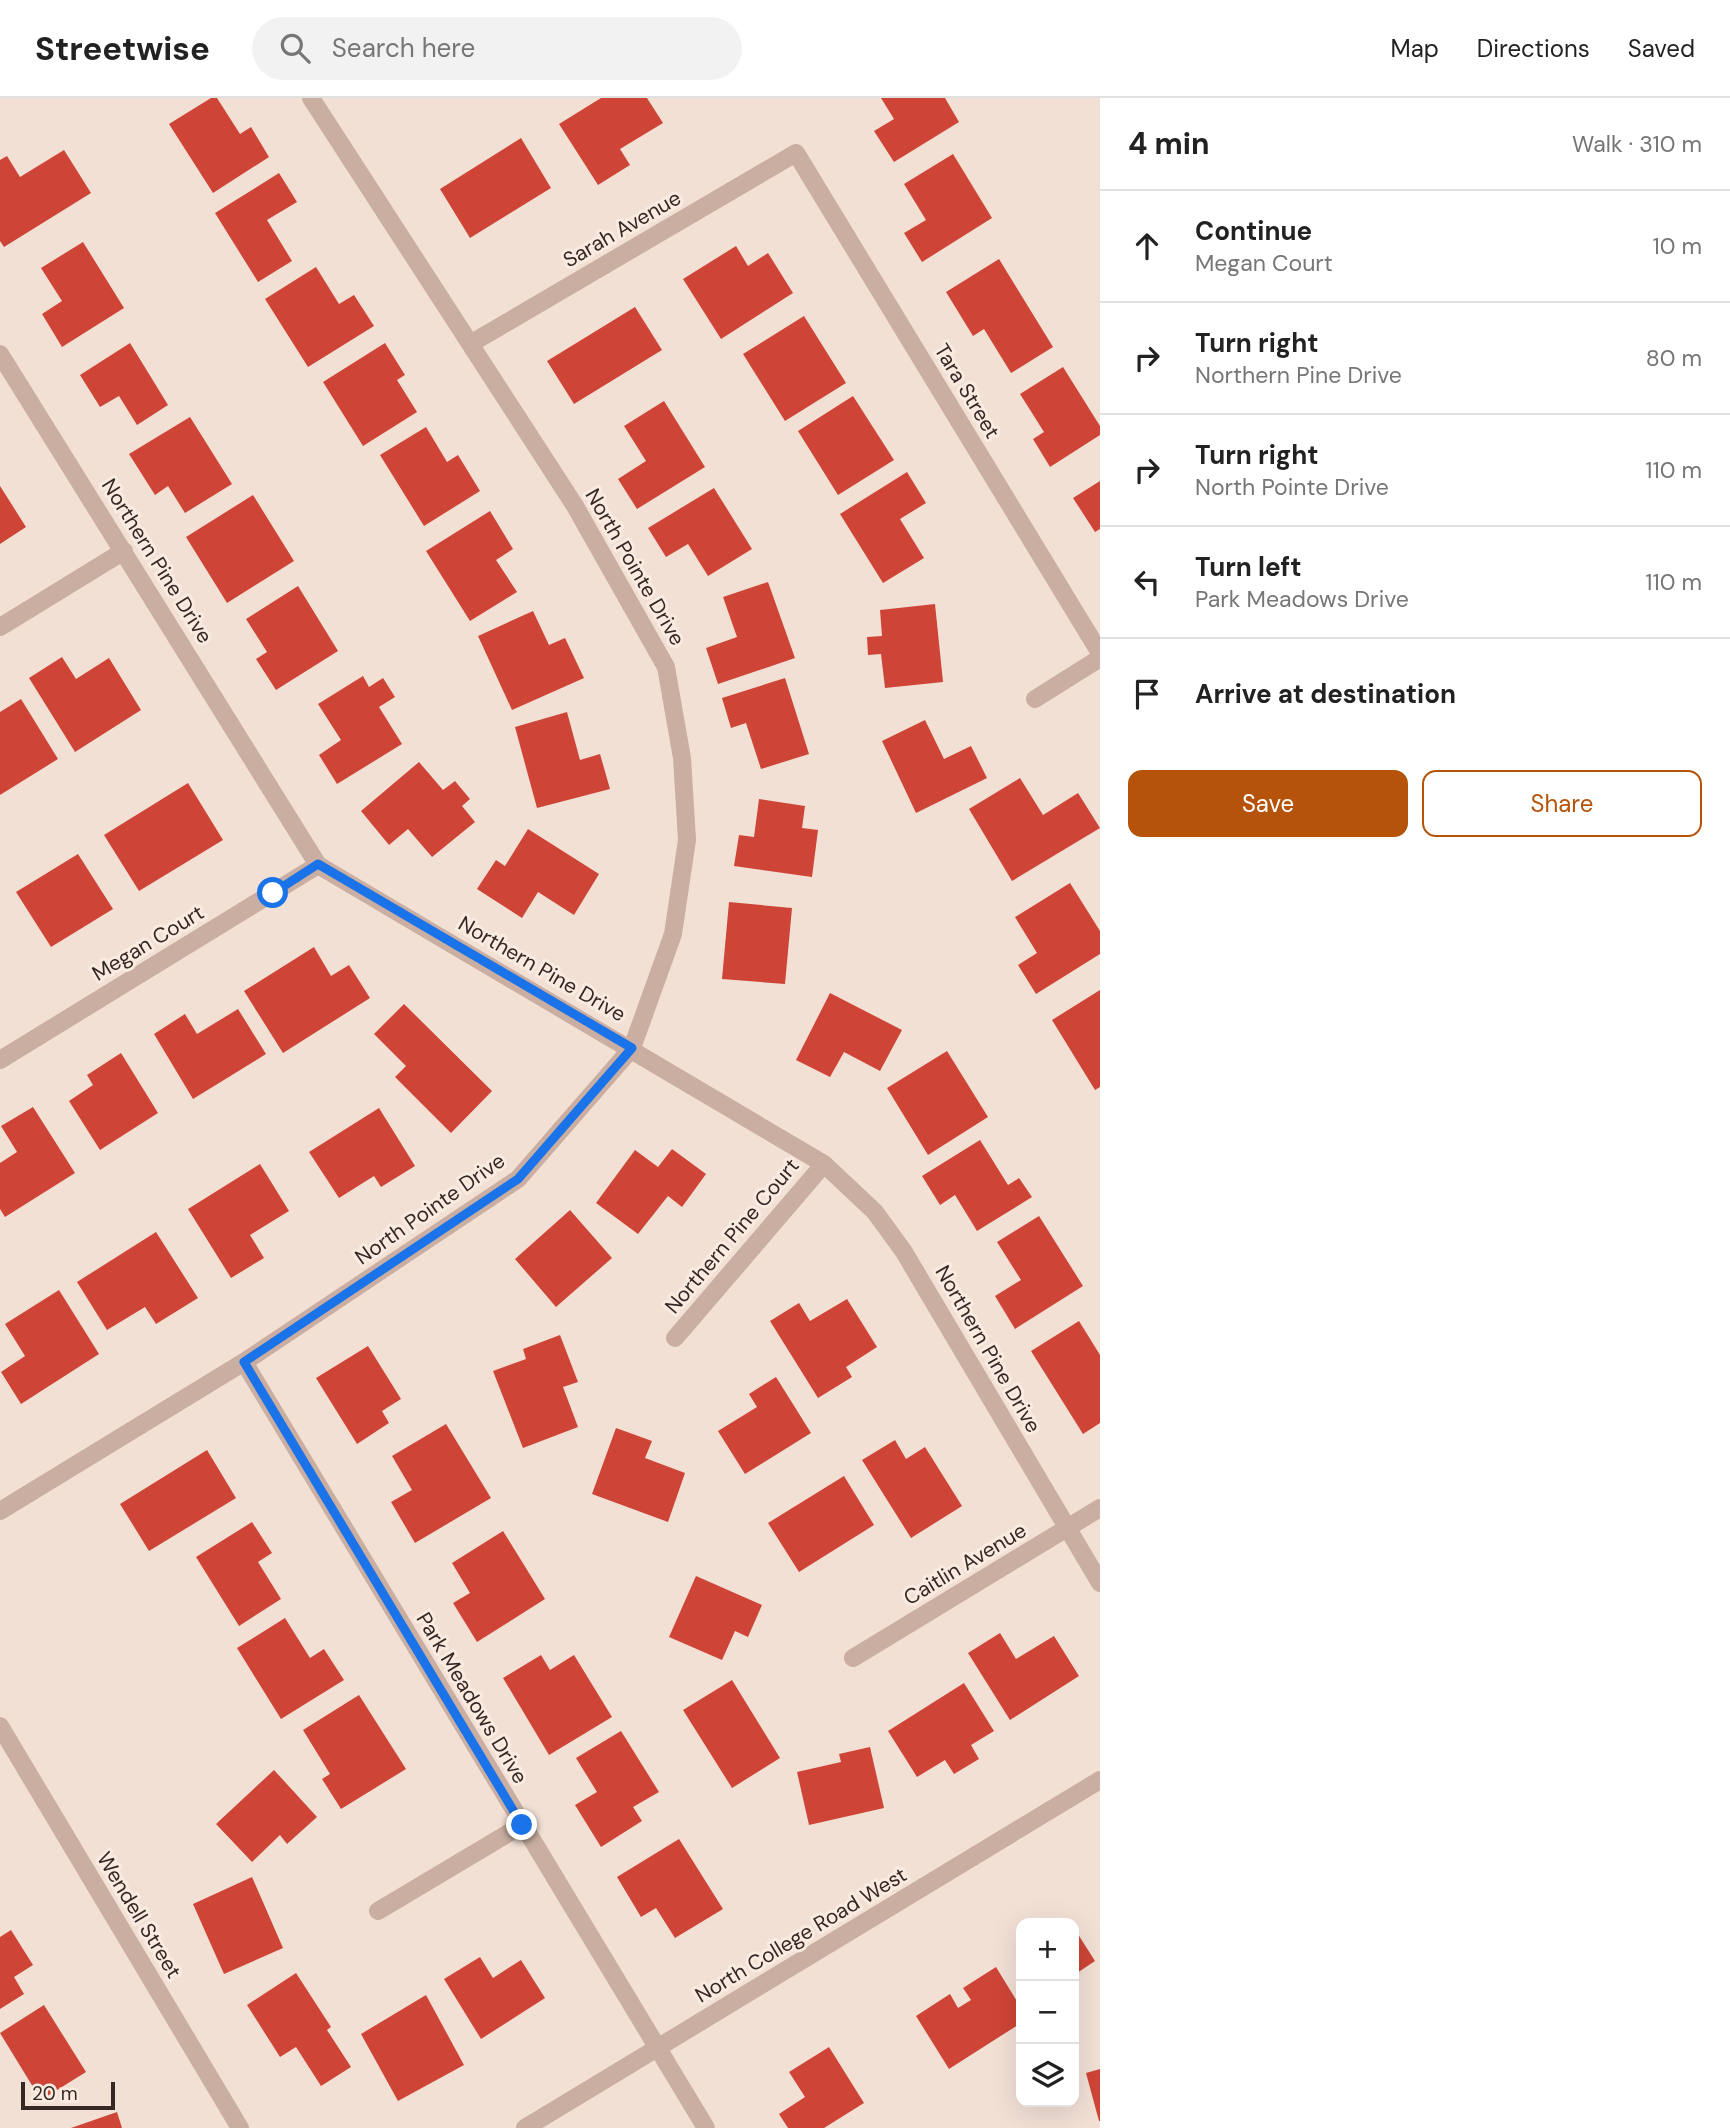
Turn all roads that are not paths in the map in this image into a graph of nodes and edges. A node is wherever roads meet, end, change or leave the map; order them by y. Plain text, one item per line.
1 (311, 98) edge
2 (796, 153) joint
3 (470, 344) junction
4 (0, 354) edge
5 (124, 551) junction
6 (0, 627) edge
7 (1100, 656) edge
8 (1035, 699) dead end
9 (318, 864) junction
10 (632, 1048) junction
11 (0, 1060) edge
12 (824, 1164) junction
13 (675, 1338) dead end
14 (244, 1362) junction
15 (1100, 1508) edge
16 (0, 1511) edge
17 (1067, 1528) junction
18 (1100, 1583) edge
19 (853, 1658) dead end
20 (0, 1726) edge
21 (1100, 1780) edge
22 (522, 1825) junction
23 (377, 1911) dead end
24 (658, 2047) junction
25 (240, 2128) edge
26 (525, 2128) edge
27 (706, 2128) edge

1 - 3 street, North Pointe Drive
2 - 3 street, Sarah Avenue
2 - 7 street, Tara Street
3 - 10 street, North Pointe Drive
4 - 5 street, Northern Pine Drive
5 - 6 street
5 - 9 street, Northern Pine Drive
7 - 8 street
9 - 10 street, Northern Pine Drive
9 - 11 street, Megan Court
10 - 12 street, Northern Pine Drive
10 - 14 street, North Pointe Drive
12 - 13 street, Northern Pine Court
12 - 17 street, Northern Pine Drive
14 - 16 street, North Pointe Drive
14 - 22 street, Park Meadows Drive
15 - 17 street, Caitlin Avenue
17 - 18 street, Northern Pine Drive
17 - 19 street, Caitlin Avenue
20 - 25 street, Wendell Street
21 - 24 street, North College Road West
22 - 23 street
22 - 24 street, Park Meadows Drive
24 - 26 street, North College Road West
24 - 27 street, Park Meadows Drive

